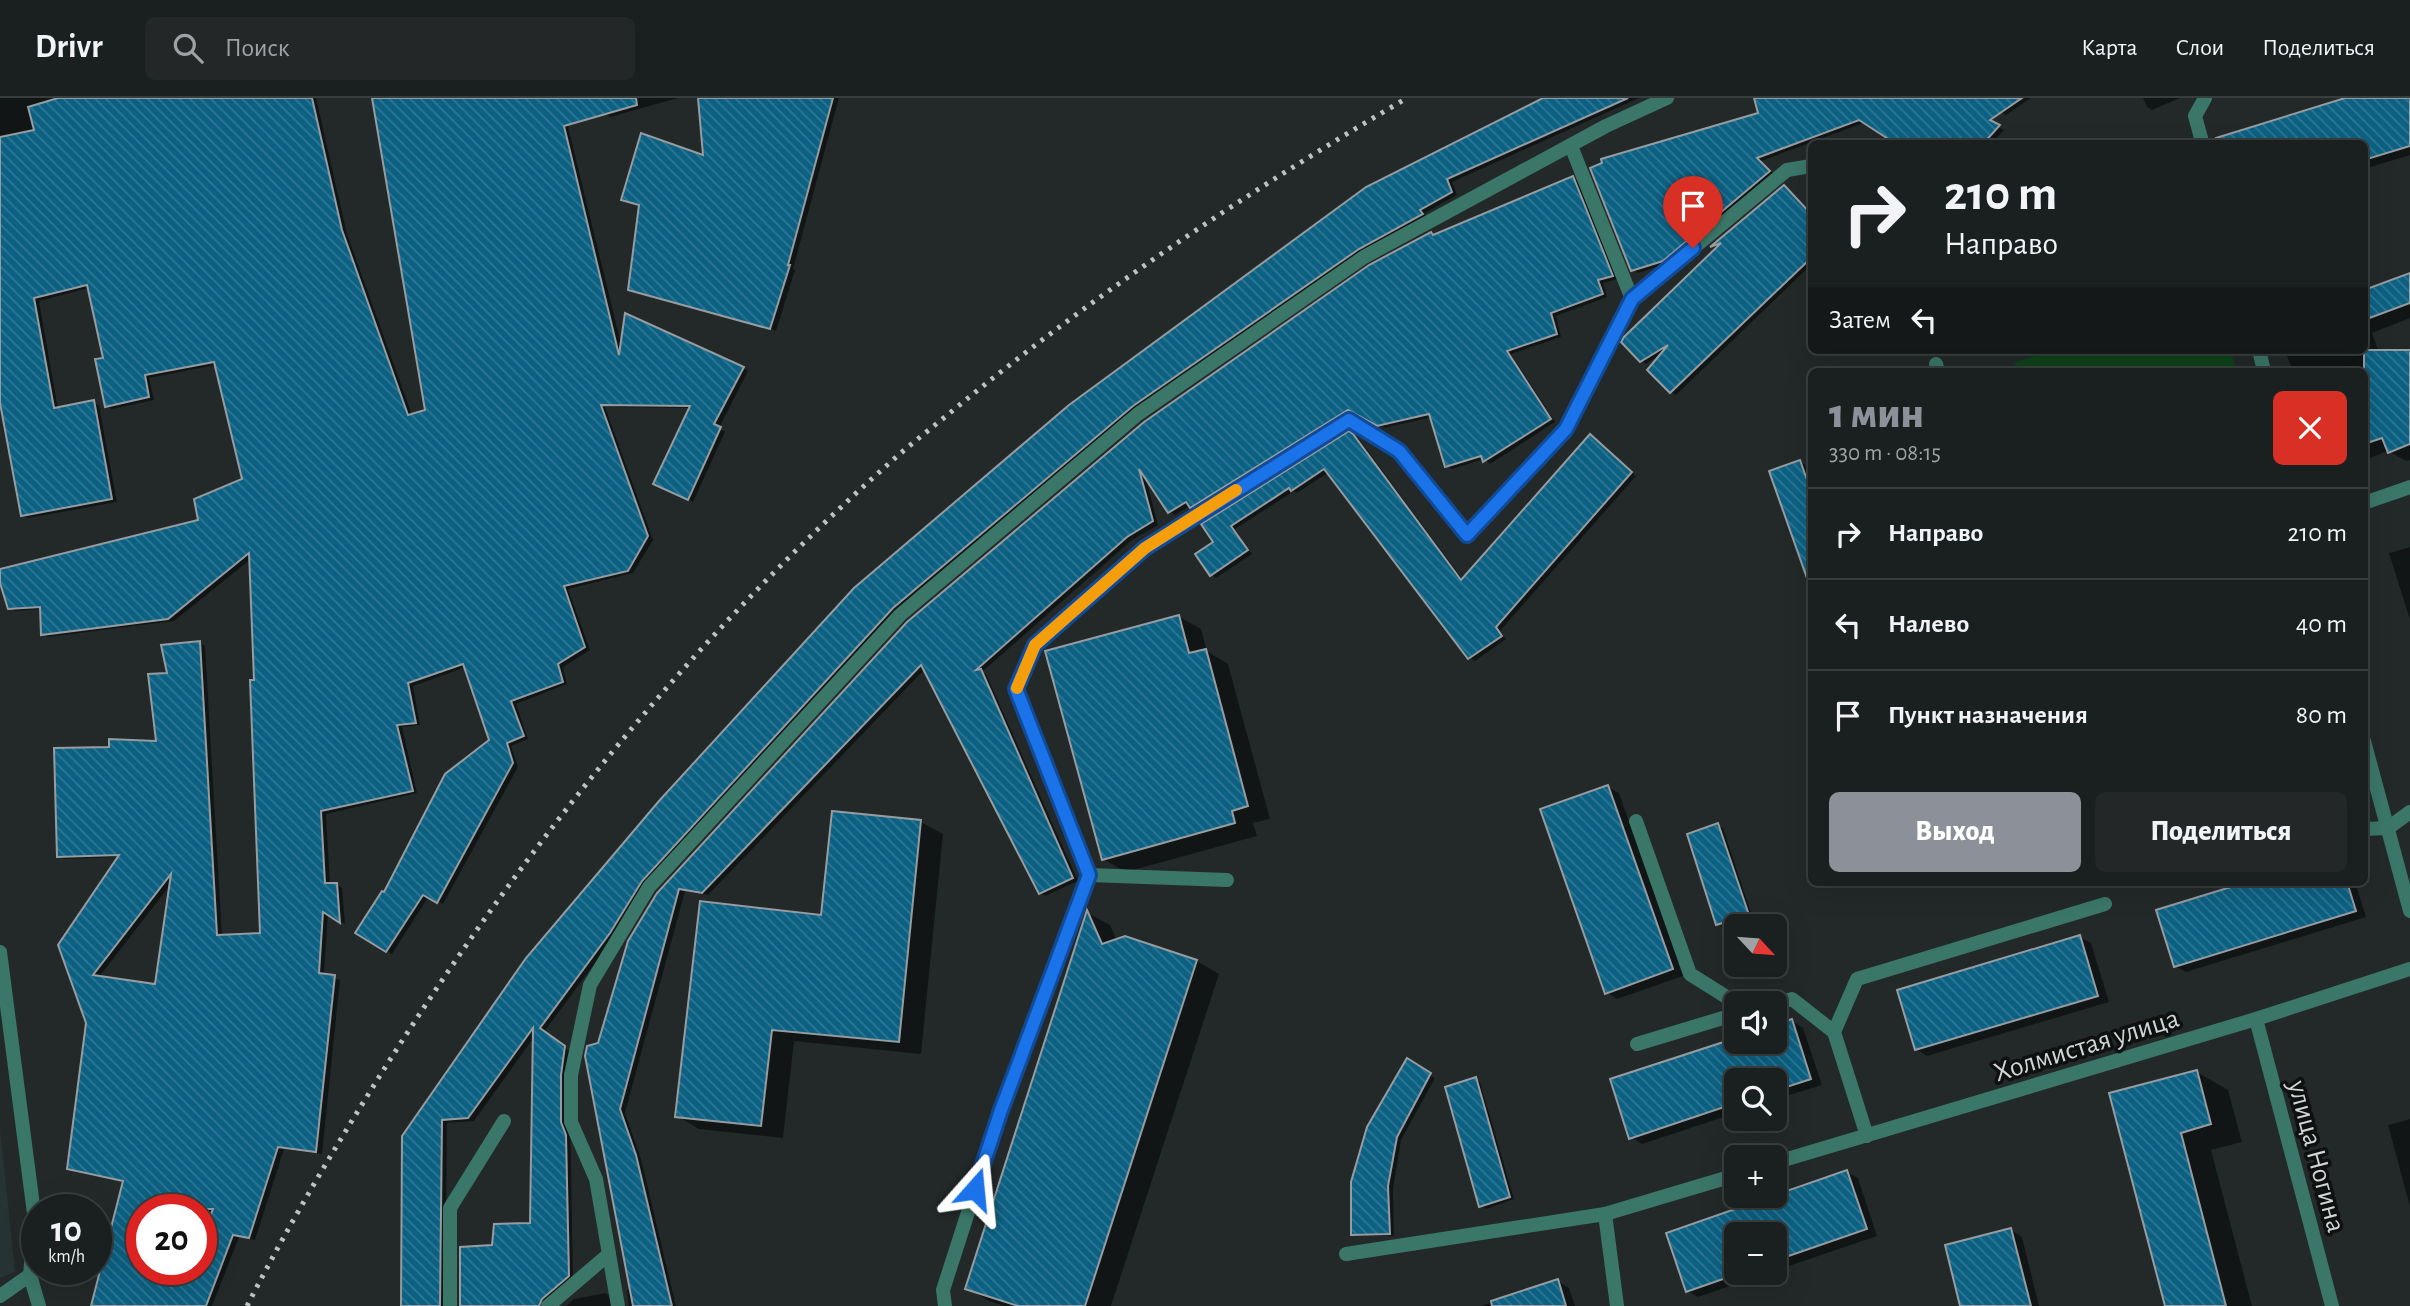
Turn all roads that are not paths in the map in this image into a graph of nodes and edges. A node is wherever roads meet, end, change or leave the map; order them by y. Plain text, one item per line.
1 (1667, 98) edge
2 (2204, 98) edge
3 (2201, 140) edge
4 (1570, 146) junction
5 (1808, 166) edge
6 (1632, 299) junction
7 (2410, 487) edge
8 (2368, 502) edge
9 (2368, 756) edge
10 (2410, 812) edge
11 (1636, 821) dead end
12 (2388, 828) junction
13 (2368, 829) edge
14 (1089, 875) junction
15 (1227, 880) dead end
16 (2105, 904) dead end
17 (2410, 911) edge
18 (0, 952) edge
19 (2410, 969) edge
20 (1724, 995) edge
21 (1787, 1000) edge
22 (1724, 1018) edge
23 (2256, 1019) junction
24 (1833, 1032) junction
25 (1637, 1044) dead end
26 (504, 1121) dead end
27 (1867, 1136) junction
28 (1787, 1159) edge
29 (1724, 1179) edge
30 (31, 1194) edge
31 (1605, 1214) junction
32 (609, 1254) junction
33 (1346, 1254) dead end
34 (21, 1281) edge
35 (33, 1285) edge
36 (0, 1296) edge
37 (39, 1306) edge
38 (450, 1306) edge
39 (548, 1306) edge
40 (618, 1306) edge
41 (945, 1306) edge
42 (1617, 1306) edge
43 (2332, 1306) edge

1 - 4 street
2 - 3 street
4 - 6 street
4 - 32 street
5 - 6 street
6 - 14 street
7 - 8 street
9 - 12 street
10 - 12 street
11 - 20 street
12 - 13 street
12 - 17 street
14 - 15 street
14 - 41 street
16 - 24 street
18 - 30 street
19 - 23 street, Холмистая улица
21 - 24 street
22 - 25 street
23 - 27 street, Холмистая улица
23 - 43 street, улица Ногина
24 - 27 street
26 - 38 street
27 - 28 street, Холмистая улица
29 - 31 street
31 - 33 street
31 - 42 street
32 - 39 street
32 - 40 street
34 - 36 street
35 - 37 street

